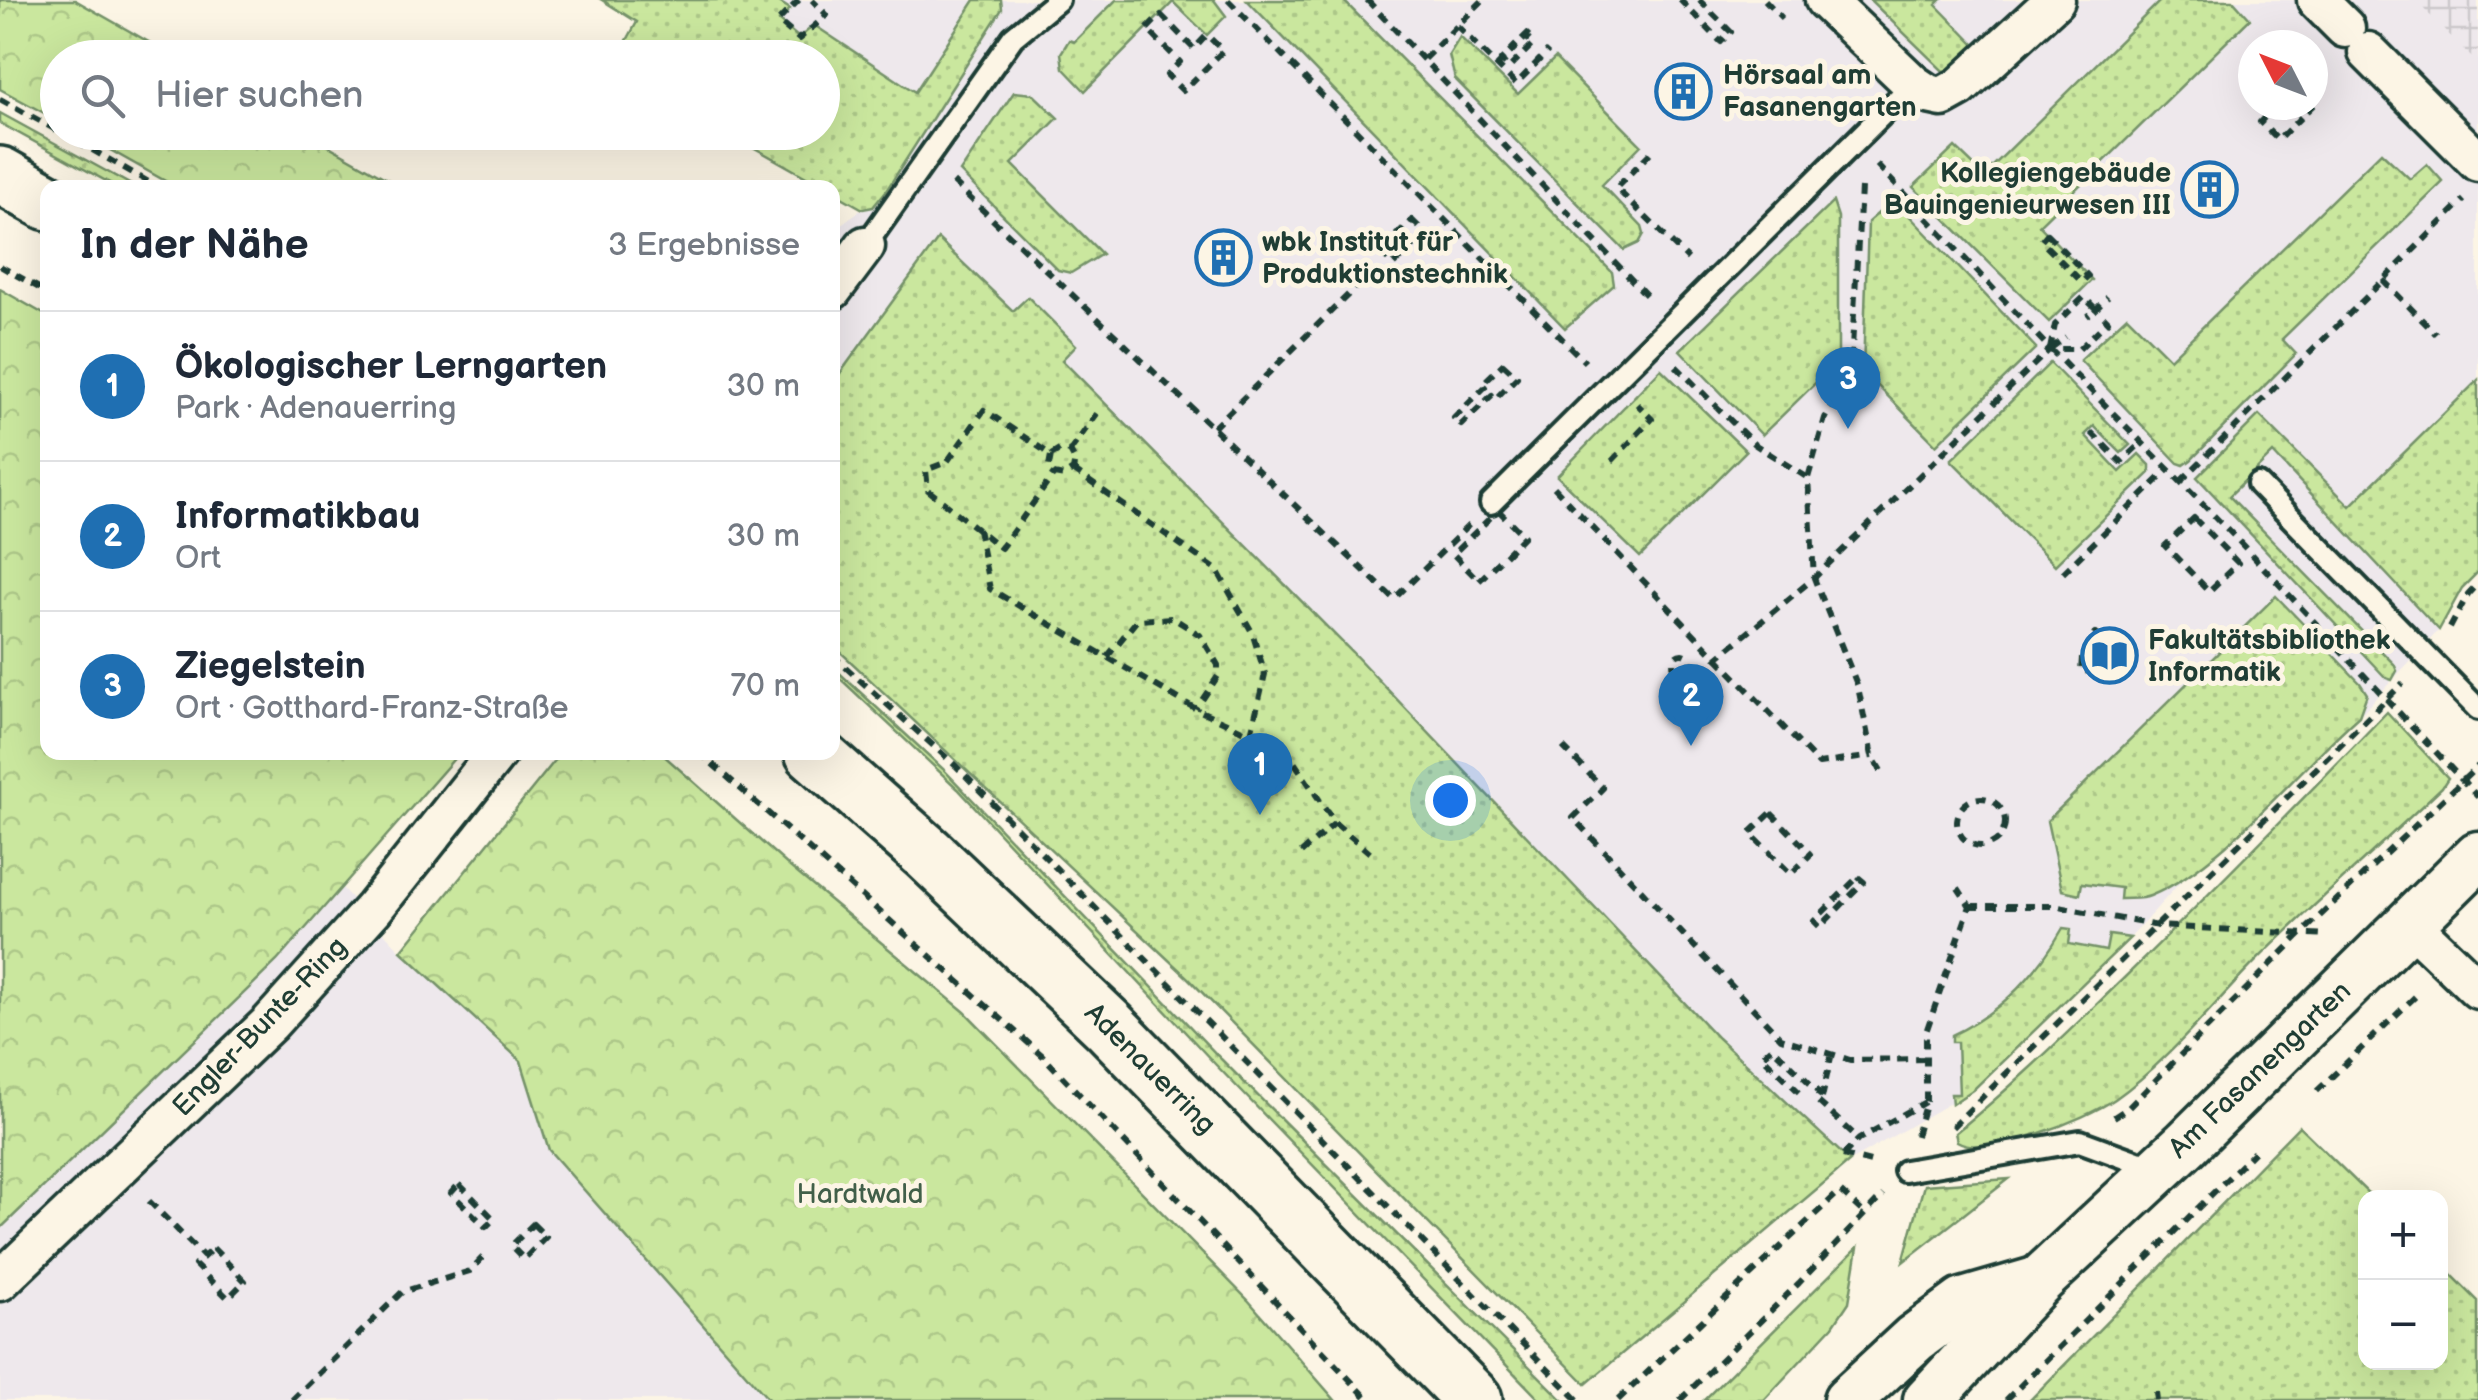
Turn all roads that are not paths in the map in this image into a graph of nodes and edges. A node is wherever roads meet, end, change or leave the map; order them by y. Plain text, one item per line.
1 (1058, 0) edge
2 (1824, 0) edge
3 (2055, 0) edge
4 (2317, 0) edge
5 (1913, 84) junction
6 (2478, 162) edge
7 (0, 176) edge
8 (40, 198) edge
9 (865, 246) joint
10 (840, 279) edge
11 (2258, 484) dead end
12 (1491, 503) road end
13 (2478, 709) edge
14 (492, 760) edge
15 (822, 760) edge
16 (2478, 856) edge
17 (2402, 932) junction
18 (2478, 989) edge
19 (1905, 1170) road end
20 (2158, 1170) junction
21 (0, 1281) edge
22 (2040, 1281) junction
23 (1474, 1400) edge
24 (1848, 1400) edge
25 (1928, 1400) edge

1 - 9 lane
2 - 5 street
3 - 5 street
4 - 6 street
5 - 12 lane
7 - 8 main road
9 - 10 street
11 - 13 lane
14 - 21 street, Engler-Bunte-Ring
15 - 23 main road, Adenauerring
16 - 17 street, Am Fasanengarten
17 - 18 street
17 - 20 street, Am Fasanengarten
19 - 20 lane
20 - 22 street, Am Fasanengarten
22 - 24 street, Am Fasanengarten
22 - 25 street, Am Fasanengarten

